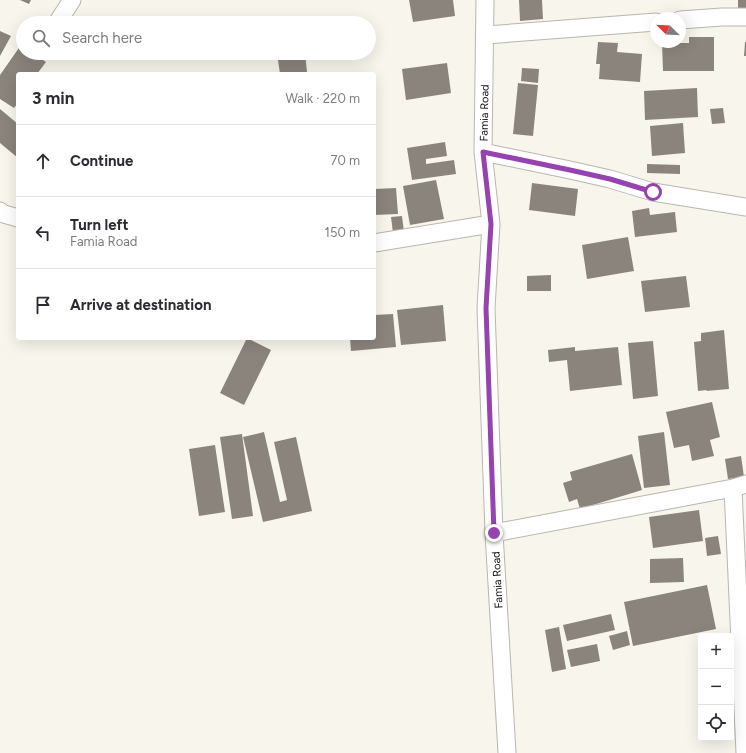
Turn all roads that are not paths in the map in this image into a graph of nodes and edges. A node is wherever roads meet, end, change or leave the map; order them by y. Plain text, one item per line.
1 (72, 0) edge
2 (485, 0) edge
3 (62, 16) edge
4 (746, 17) edge
5 (686, 20) edge
6 (650, 22) edge
7 (486, 35) junction
8 (483, 152) junction
9 (746, 207) edge
10 (0, 211) edge
11 (16, 217) edge
12 (491, 224) junction
13 (376, 243) edge
14 (740, 486) edge
15 (494, 533) junction
16 (507, 753) edge
17 (745, 753) edge

1 - 3 street
2 - 7 street, Famia Road
4 - 5 street
6 - 7 street
7 - 8 street, Famia Road
8 - 9 street
8 - 12 street, Famia Road
10 - 11 street
12 - 13 street
12 - 15 street, Famia Road
14 - 15 street
14 - 17 street
15 - 16 street, Famia Road

